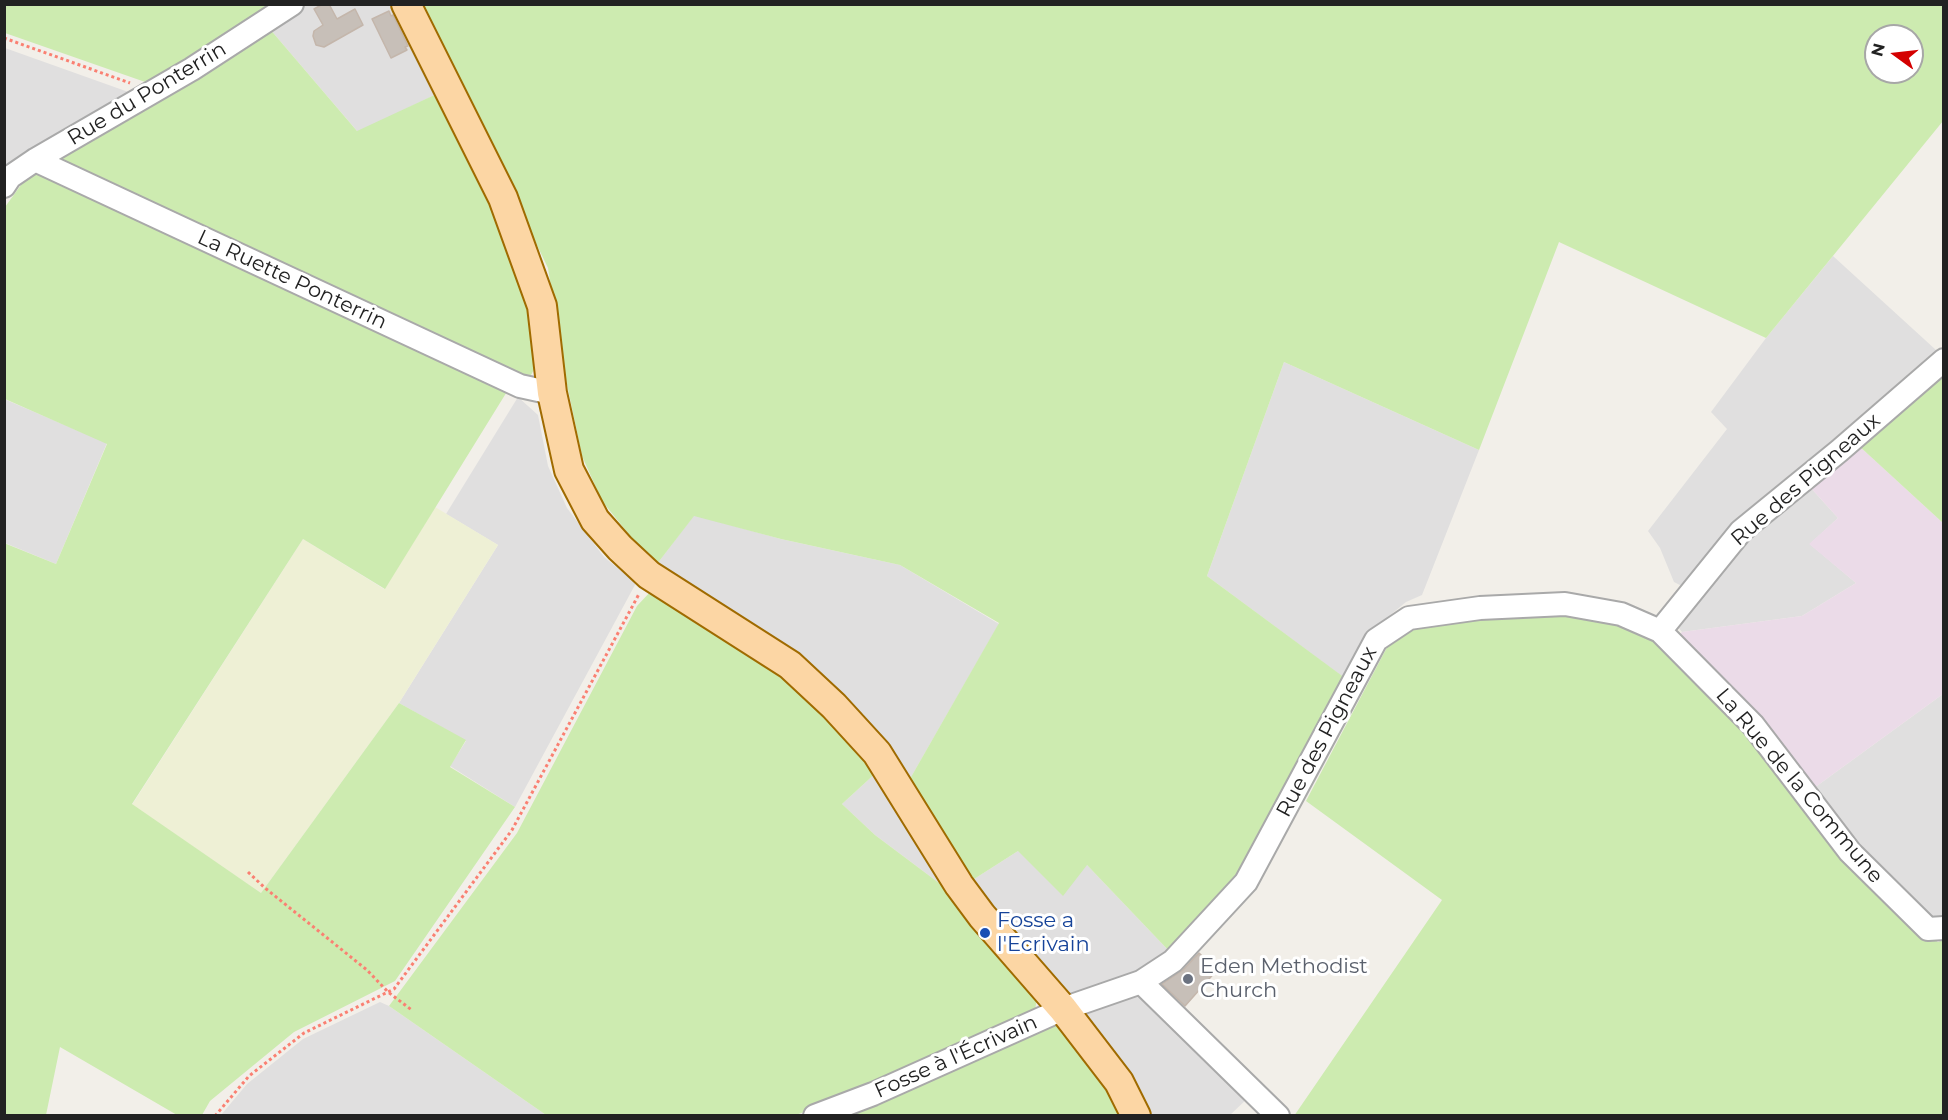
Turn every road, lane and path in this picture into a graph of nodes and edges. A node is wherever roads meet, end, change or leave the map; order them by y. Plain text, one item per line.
1 (292, 4) edge
2 (406, 4) edge
3 (4, 38) edge
4 (145, 96) junction
5 (35, 160) junction
6 (6, 180) edge
7 (1944, 360) edge
8 (552, 393) junction
9 (649, 575) junction
10 (1660, 631) junction
11 (248, 872) dead end
12 (1944, 928) edge
13 (1141, 982) junction
14 (388, 992) junction
15 (1063, 1008) junction
16 (413, 1011) dead end
17 (215, 1116) edge
18 (815, 1116) edge
19 (1136, 1116) edge
20 (1278, 1116) edge

1 - 4 street, Rue du Ponterrin
2 - 8 main road
3 - 4 path
4 - 5 street, Rue du Ponterrin
5 - 6 street, Rue du Ponterrin
5 - 8 street, La Ruette Ponterrin
7 - 10 street, Rue des Pigneaux
8 - 9 main road
9 - 14 path
9 - 15 main road
10 - 12 street, La Rue de la Commune
10 - 13 street, Rue des Pigneaux
11 - 14 path
13 - 15 street, Rue des Pigneaux
13 - 20 street
14 - 16 path
14 - 17 path
15 - 18 street, Fosse à l'Écrivain
15 - 19 main road

